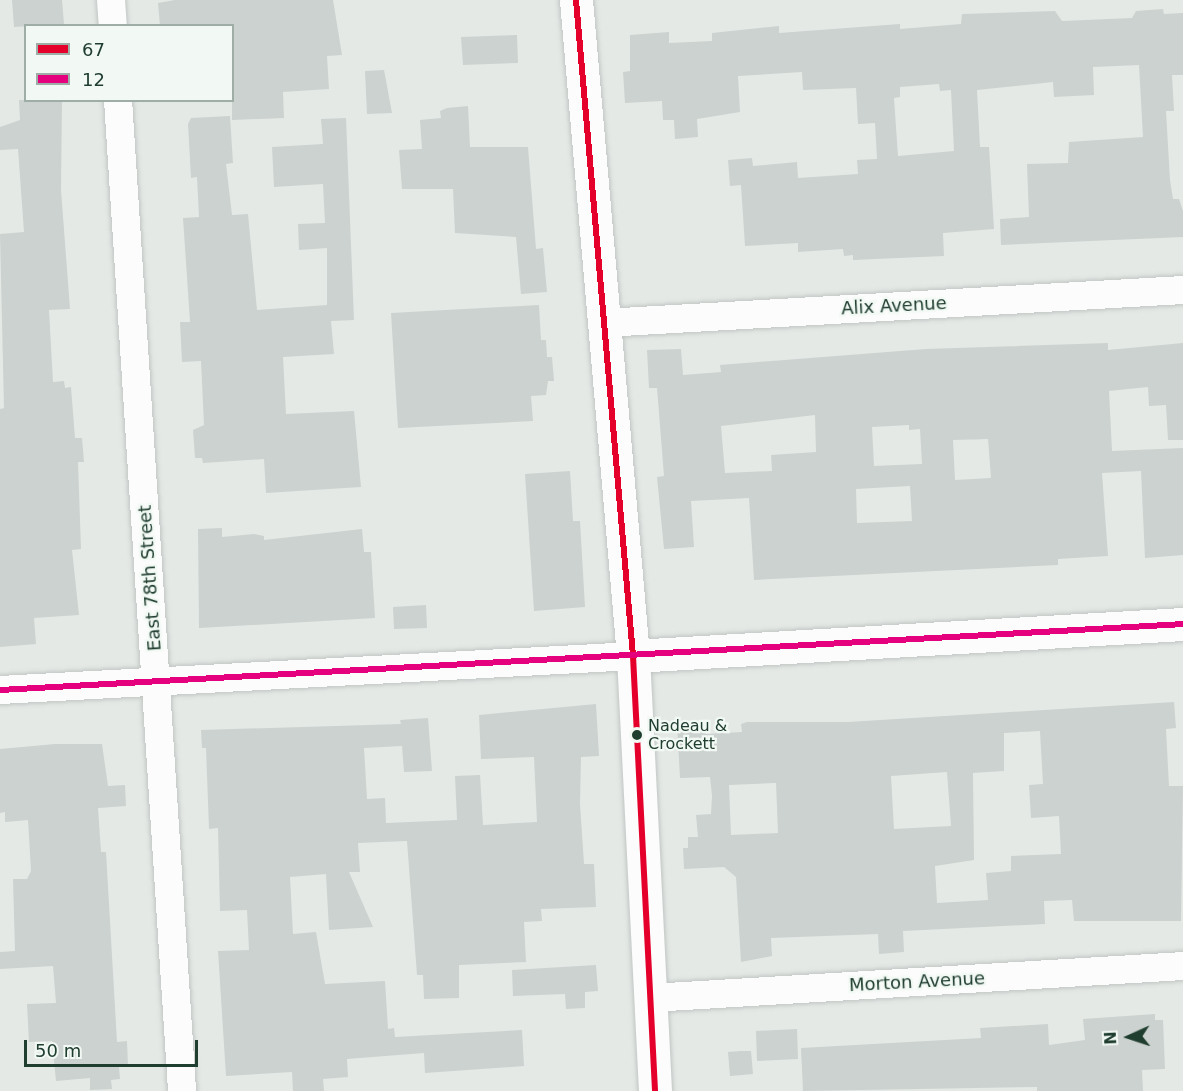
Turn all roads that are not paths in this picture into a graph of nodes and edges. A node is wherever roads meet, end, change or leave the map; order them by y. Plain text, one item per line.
1 (111, 0) edge
2 (576, 0) edge
3 (113, 24) edge
4 (118, 102) edge
5 (1183, 290) edge
6 (604, 323) junction
7 (1183, 624) edge
8 (633, 656) junction
9 (156, 680) junction
10 (0, 690) edge
11 (1183, 966) edge
12 (651, 998) junction
13 (182, 1091) edge
14 (655, 1091) edge

1 - 3 street
2 - 6 main road
4 - 9 street, East 78th Street
5 - 6 street, Alix Avenue
6 - 8 main road
7 - 8 main road
8 - 9 street
8 - 12 main road
9 - 10 street
9 - 13 street, East 78th Street
11 - 12 street, Morton Avenue
12 - 14 main road

